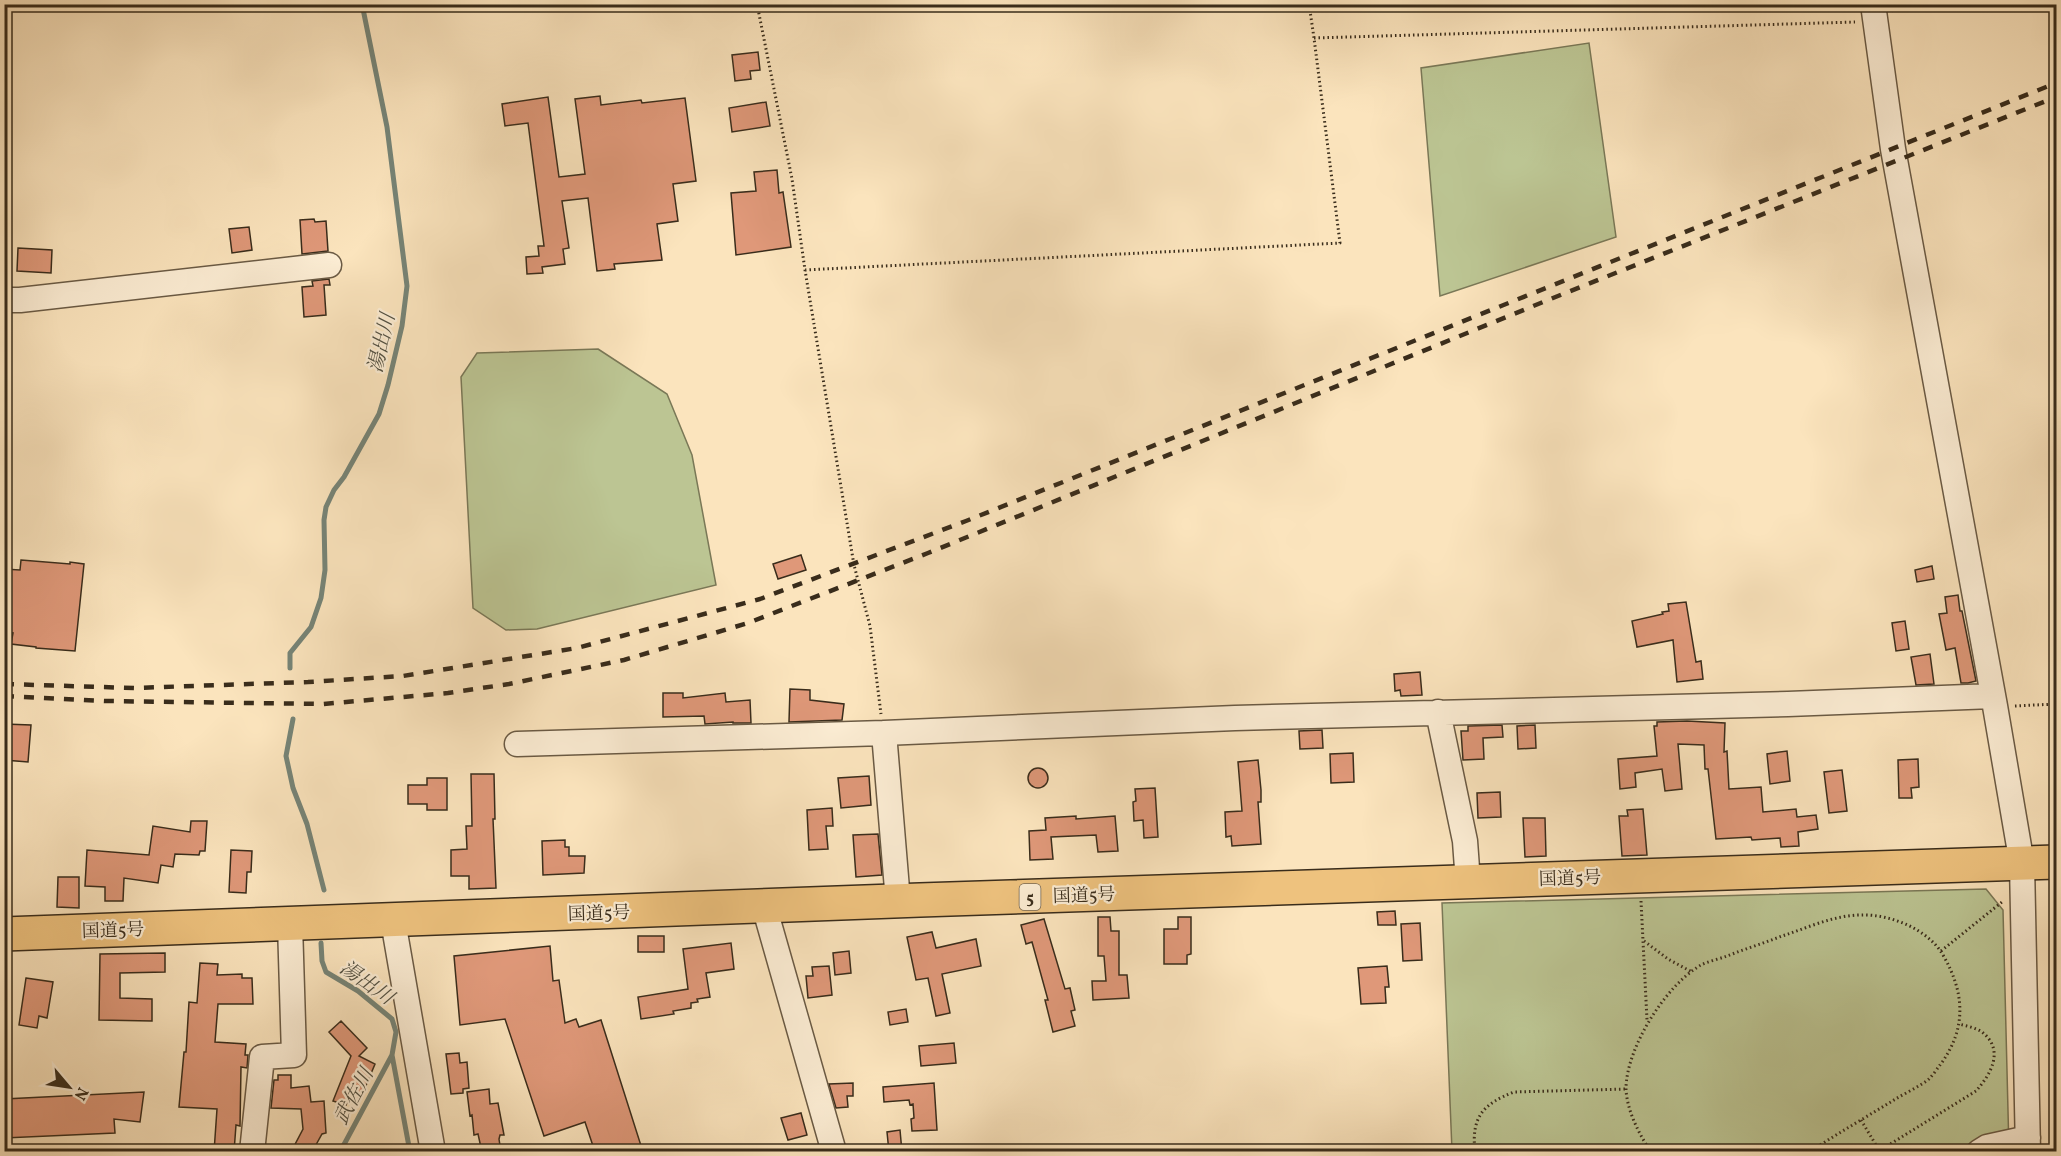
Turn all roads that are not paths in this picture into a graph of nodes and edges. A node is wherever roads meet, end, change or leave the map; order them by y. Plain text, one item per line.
1 (1874, 13) edge
2 (329, 265) dead end
3 (4, 300) edge
4 (1994, 701) junction
5 (1438, 712) junction
6 (884, 733) junction
7 (517, 744) dead end
8 (2056, 862) edge
9 (2022, 864) junction
10 (1468, 882) junction
11 (898, 901) junction
12 (764, 906) junction
13 (393, 921) junction
14 (290, 924) junction
15 (4, 934) edge
16 (2028, 1145) edge
17 (252, 1152) edge
18 (433, 1152) edge
19 (834, 1152) edge
20 (1979, 1152) edge

1 - 4 street
2 - 3 street
4 - 5 street
4 - 9 street
5 - 6 street
5 - 10 street
6 - 7 street
6 - 11 street
8 - 9 highway, 国道5号 / 5
9 - 10 highway, 国道5号 / 5
9 - 16 street
10 - 11 highway, 国道5号 / 5
11 - 12 highway, 国道5号 / 5
12 - 13 highway, 国道5号 / 5
12 - 19 street
13 - 14 highway, 国道5号 / 5
13 - 18 street
14 - 15 highway, 国道5号 / 5
14 - 17 street
16 - 20 street

